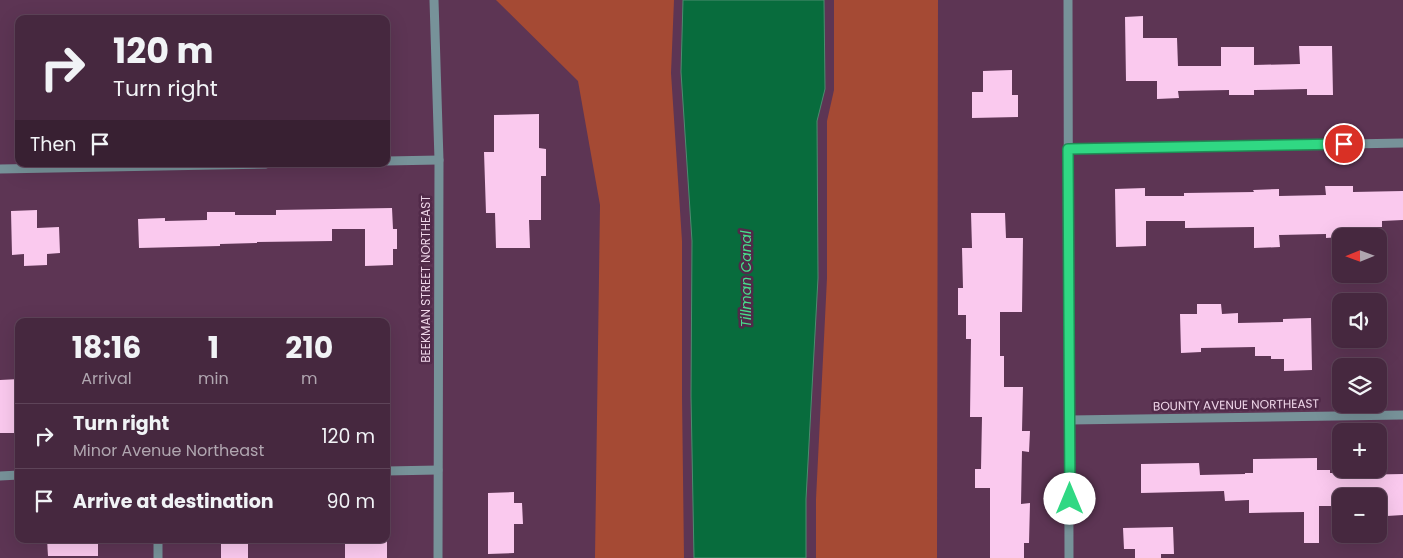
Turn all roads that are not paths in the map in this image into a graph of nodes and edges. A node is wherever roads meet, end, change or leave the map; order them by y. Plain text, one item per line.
1 (434, 0) edge
2 (1068, 0) edge
3 (1403, 144) edge
4 (1068, 149) junction
5 (439, 160) junction
6 (390, 162) edge
7 (106, 167) edge
8 (0, 169) edge
9 (1403, 415) edge
10 (1070, 420) junction
11 (390, 470) edge
12 (438, 470) junction
13 (15, 475) edge
14 (0, 476) edge
15 (158, 543) edge
16 (158, 558) edge
17 (438, 558) edge
18 (1070, 558) edge

1 - 5 street, BEEKMAN STREET NORTHEAST
2 - 4 street
3 - 4 street
4 - 10 street
5 - 6 street
5 - 12 street, BEEKMAN STREET NORTHEAST
7 - 8 street
9 - 10 street, BOUNTY AVENUE NORTHEAST
10 - 18 street
11 - 12 street
12 - 17 street, BEEKMAN STREET NORTHEAST
13 - 14 street
15 - 16 street

